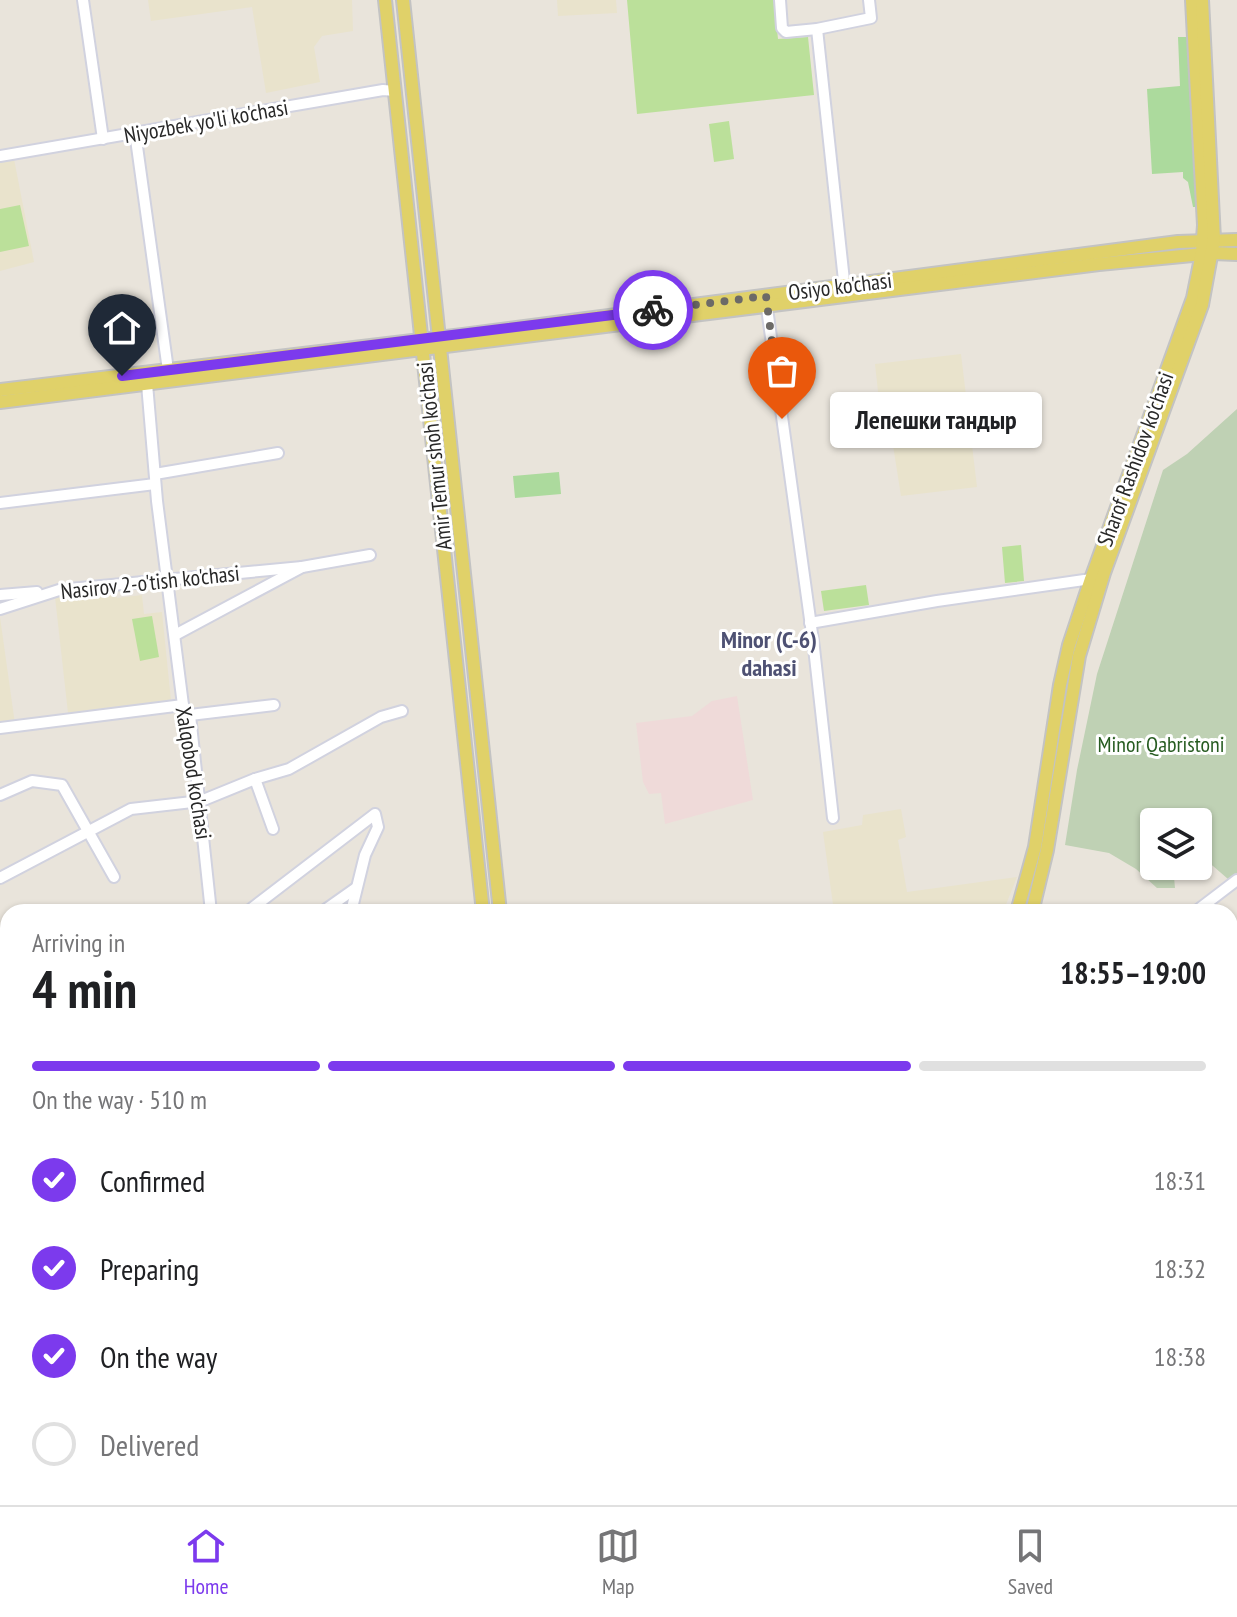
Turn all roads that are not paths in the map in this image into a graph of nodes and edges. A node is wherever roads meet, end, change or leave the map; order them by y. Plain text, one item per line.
1 (83, 0) edge
2 (385, 0) edge
3 (403, 0) edge
4 (780, 0) edge
5 (869, 0) edge
6 (1192, 0) edge
7 (1202, 0) edge
8 (817, 29) junction
9 (395, 91) junction
10 (413, 91) junction
11 (135, 132) junction
12 (103, 139) junction
13 (0, 156) edge
14 (1209, 239) junction
15 (1237, 240) edge
16 (1208, 253) junction
17 (1237, 254) edge
18 (846, 291) junction
19 (766, 301) junction
20 (439, 343) junction
21 (423, 345) junction
22 (168, 370) junction
23 (147, 384) junction
24 (0, 390) edge
25 (0, 402) edge
26 (278, 453) dead end
27 (155, 479) junction
28 (455, 496) junction
29 (438, 500) junction
30 (0, 503) edge
31 (370, 555) dead end
32 (302, 567) junction
33 (1091, 579) junction
34 (167, 580) junction
35 (59, 590) junction
36 (0, 595) edge
37 (0, 609) edge
38 (810, 623) junction
39 (175, 635) junction
40 (183, 705) junction
41 (274, 705) dead end
42 (402, 711) dead end
43 (190, 715) junction
44 (0, 728) edge
45 (255, 779) junction
46 (486, 789) junction
47 (469, 791) junction
48 (0, 795) edge
49 (201, 801) junction
50 (833, 818) dead end
51 (273, 829) dead end
52 (87, 830) junction
53 (114, 877) dead end
54 (0, 878) edge
55 (1237, 880) edge
56 (356, 888) junction
57 (210, 904) edge
58 (257, 904) edge
59 (333, 904) edge
60 (353, 904) edge
61 (482, 904) edge
62 (499, 904) edge
63 (1019, 904) edge
64 (1034, 904) edge
65 (1206, 904) edge

1 - 12 street
2 - 9 main road, Amir Temur shoh ko'chasi
3 - 10 main road, Amir Temur shoh ko'chasi
4 - 8 street
5 - 8 street
6 - 14 main road, Sharof Rashidov ko'chasi
7 - 14 main road, Sharof Rashidov ko'chasi
8 - 18 street
9 - 10 main road, Niyozbek yo'li ko'chasi
9 - 11 street, Niyozbek yo'li ko'chasi
9 - 21 main road, Amir Temur shoh ko'chasi
10 - 20 main road, Amir Temur shoh ko'chasi
11 - 12 street, Niyozbek yo'li ko'chasi
11 - 22 street
12 - 13 street, Niyozbek yo'li ko'chasi
14 - 15 main road, Osiyo ko'chasi
14 - 16 main road, Sharof Rashidov ko'chasi
14 - 18 main road, Osiyo ko'chasi
16 - 17 main road, Osiyo ko'chasi
16 - 18 main road, Osiyo ko'chasi
16 - 33 main road, Sharof Rashidov ko'chasi
16 - 64 main road, Sharof Rashidov ko'chasi
18 - 19 main road, Osiyo ko'chasi
19 - 20 main road, Osiyo ko'chasi
19 - 38 street
20 - 21 main road, Osiyo ko'chasi
20 - 28 main road, Amir Temur shoh ko'chasi
21 - 22 main road, Osiyo ko'chasi
21 - 23 main road, Osiyo ko'chasi
21 - 29 main road, Amir Temur shoh ko'chasi
22 - 24 main road, Osiyo ko'chasi
23 - 25 main road, Osiyo ko'chasi
23 - 27 street, Xalqobod ko'chasi
26 - 27 street
27 - 30 street
27 - 34 street, Xalqobod ko'chasi
28 - 29 main road
28 - 46 main road, Amir Temur shoh ko'chasi
29 - 47 main road, Amir Temur shoh ko'chasi
31 - 32 street
32 - 34 street, Nasirov 2-o'tish ko'chasi
32 - 39 street
33 - 38 street
33 - 63 main road, Sharof Rashidov ko'chasi
34 - 35 street, Nasirov 2-o'tish ko'chasi
34 - 39 street, Xalqobod ko'chasi
35 - 36 street
35 - 37 street, Nasirov 2-o'tish ko'chasi
38 - 50 street
39 - 40 street, Xalqobod ko'chasi
40 - 43 street, Xalqobod ko'chasi
40 - 44 street
41 - 43 street
42 - 45 street
43 - 49 street, Xalqobod ko'chasi
45 - 49 street
45 - 51 street
46 - 47 main road
46 - 62 main road, Amir Temur shoh ko'chasi
47 - 61 main road, Amir Temur shoh ko'chasi
48 - 52 street
49 - 52 street
49 - 57 street, Xalqobod ko'chasi
52 - 53 street
52 - 54 street
55 - 65 street
56 - 58 street
56 - 59 street
56 - 60 street

